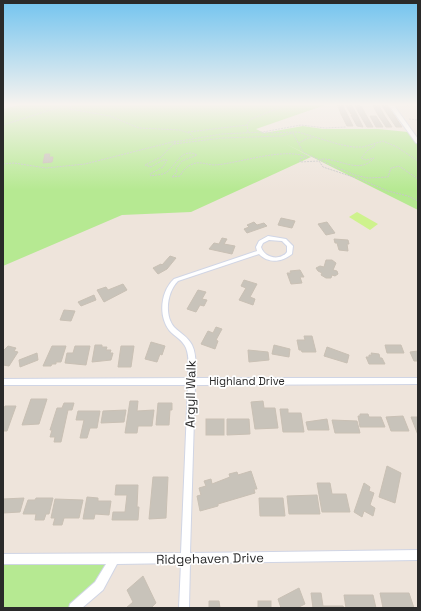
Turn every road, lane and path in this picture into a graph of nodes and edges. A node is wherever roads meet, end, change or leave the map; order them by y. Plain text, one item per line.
1 (187, 132) edge
2 (249, 133) joint
3 (253, 133) edge
4 (275, 133) edge
5 (292, 133) junction
6 (411, 133) edge
7 (194, 138) junction
8 (314, 138) junction
9 (180, 140) junction
10 (418, 142) edge
11 (299, 143) junction
12 (374, 144) junction
13 (172, 145) junction
14 (321, 161) junction
15 (418, 161) edge
16 (3, 164) edge
17 (350, 174) junction
18 (356, 178) junction
19 (418, 179) edge
20 (418, 201) edge
21 (260, 252) junction
22 (418, 381) edge
23 (3, 382) edge
24 (192, 382) junction
25 (418, 555) edge
26 (185, 558) junction
27 (3, 559) edge
28 (114, 559) junction
29 (74, 608) edge
30 (184, 608) edge

1 - 7 path
2 - 3 path
2 - 7 path
4 - 5 path
5 - 8 path
5 - 11 path
5 - 13 path
6 - 10 street
7 - 9 path
8 - 11 path
8 - 12 path
9 - 13 path
9 - 16 path
11 - 14 path
12 - 14 path
12 - 15 path
13 - 18 path
14 - 17 path
17 - 18 path
17 - 19 path
18 - 20 path
21 - 21 street
21 - 24 street, Argyll Walk
22 - 24 street, Highland Drive
23 - 24 street, Highland Drive
24 - 26 street, Argyll Walk
25 - 26 street, Ridgehaven Drive
26 - 28 street, Ridgehaven Drive
26 - 30 street, Argyll Walk
27 - 28 street, Ridgehaven Drive
28 - 29 street

